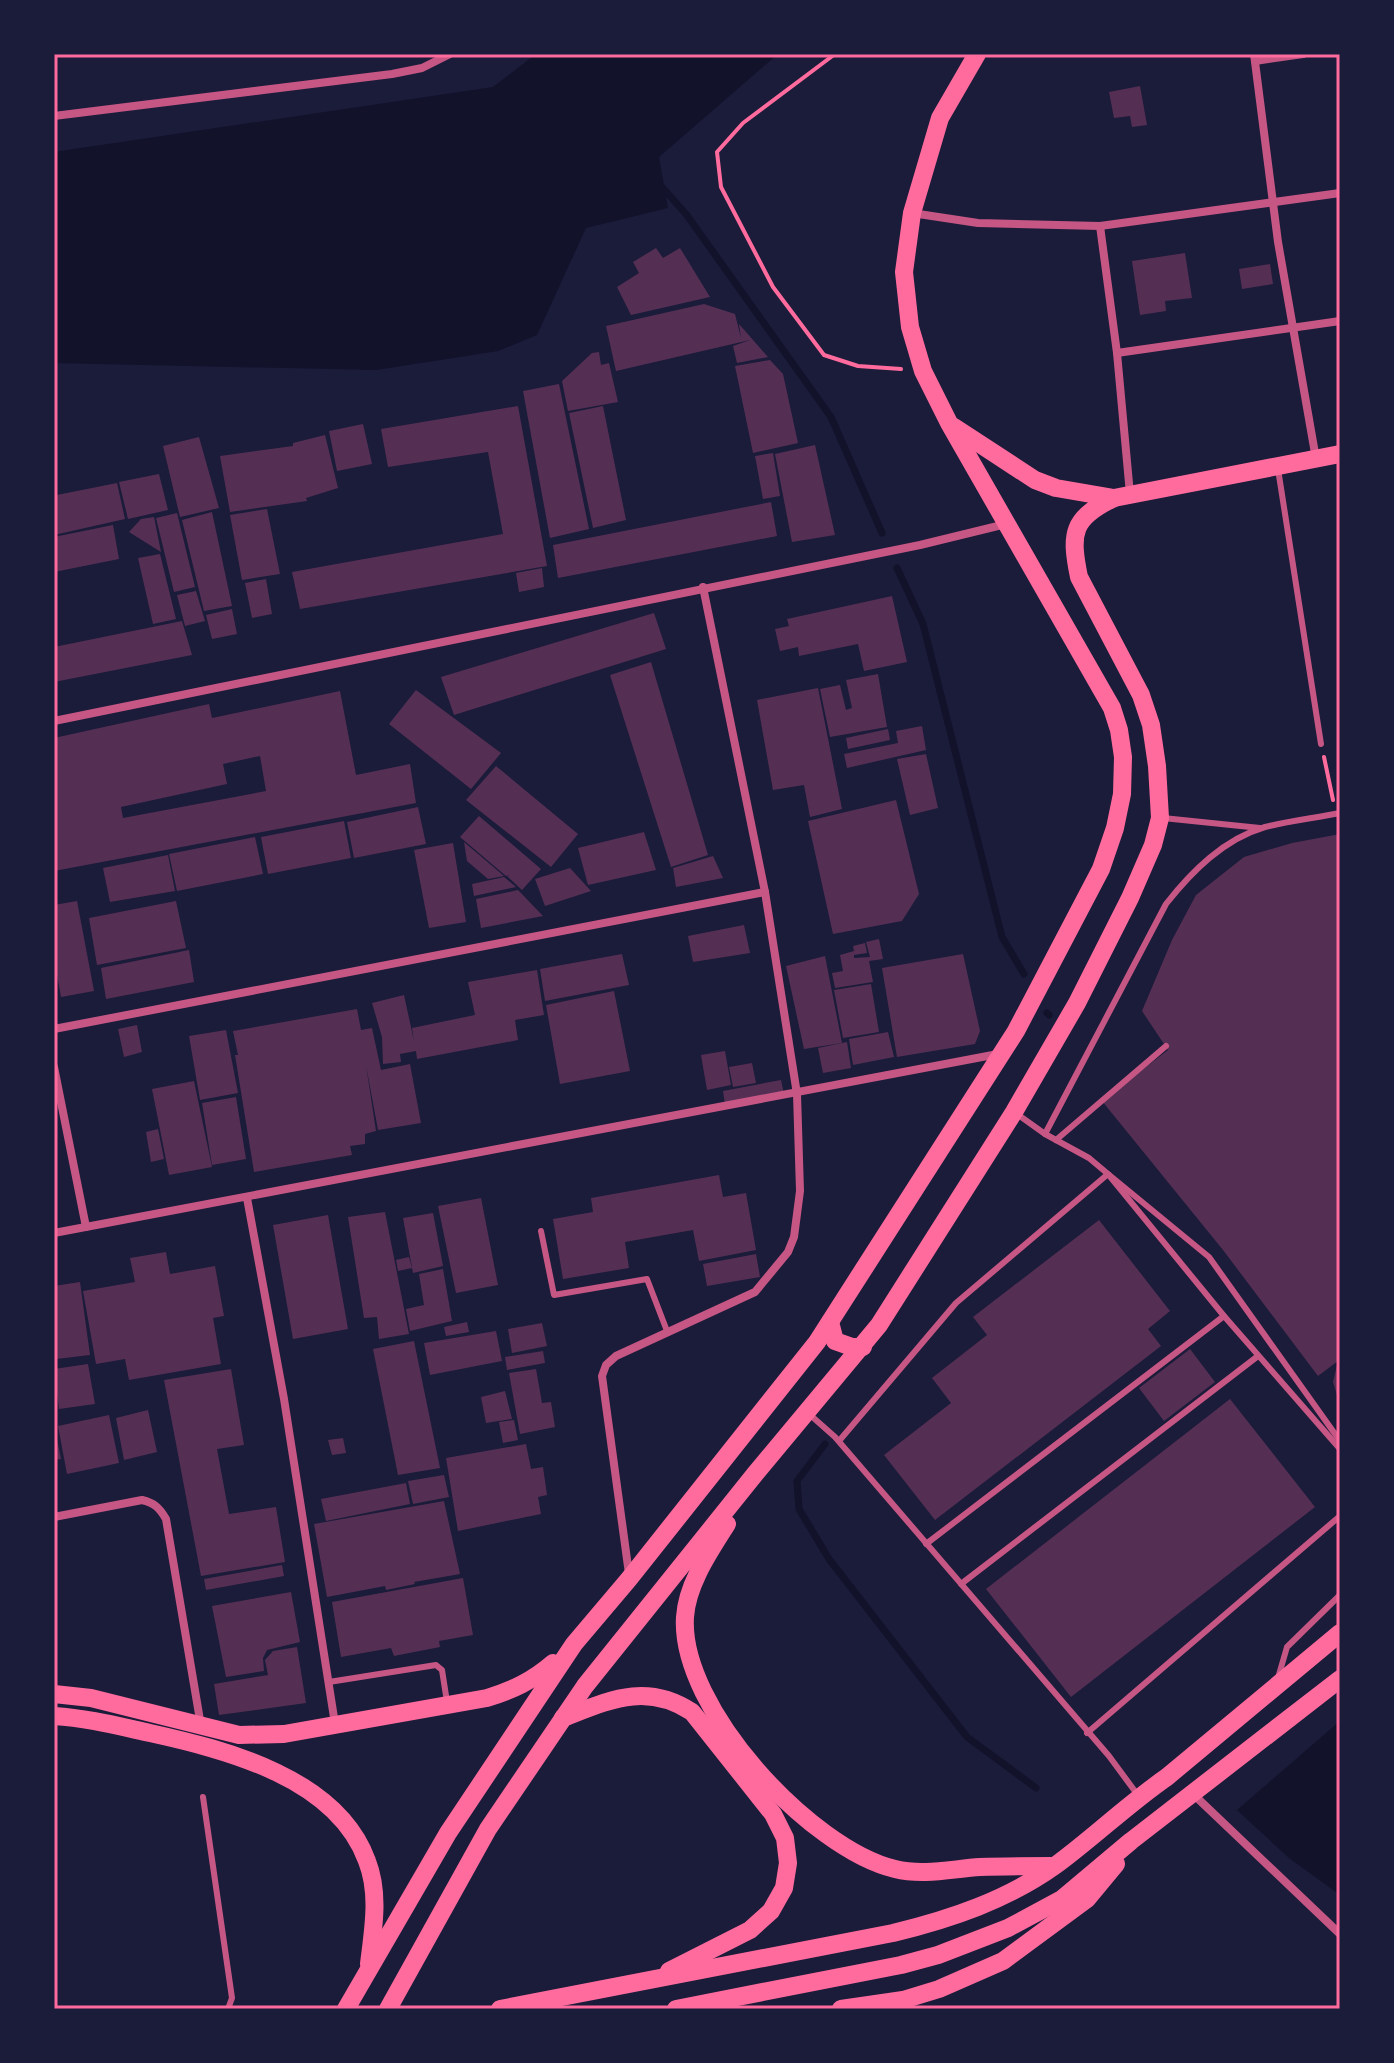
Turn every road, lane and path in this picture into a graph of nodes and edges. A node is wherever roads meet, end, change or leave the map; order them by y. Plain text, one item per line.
1 (450, 54) edge
2 (835, 54) edge
3 (977, 54) edge
4 (1303, 54) edge
5 (1255, 58) edge
6 (54, 116) edge
7 (1340, 193) edge
8 (1273, 201) junction
9 (912, 213) junction
10 (1100, 226) junction
11 (1340, 321) edge
12 (1291, 328) junction
13 (1117, 353) junction
14 (923, 371) junction
15 (949, 423) junction
16 (1340, 454) edge
17 (1316, 459) junction
18 (1277, 466) junction
19 (1122, 496) junction
20 (1007, 524) junction
21 (703, 587) junction
22 (54, 721) edge
23 (1321, 744) joint
24 (1338, 813) edge
25 (1160, 818) junction
26 (1262, 828) junction
27 (765, 892) junction
28 (54, 1029) edge
29 (1166, 1046) dead end
30 (1003, 1053) junction
31 (54, 1067) edge
32 (797, 1094) junction
33 (1014, 1112) junction
34 (1045, 1134) junction
35 (1056, 1140) junction
36 (1108, 1174) junction
37 (247, 1198) junction
38 (86, 1227) junction
39 (541, 1231) dead end
40 (54, 1233) edge
41 (1224, 1316) junction
42 (830, 1322) junction
43 (667, 1331) junction
44 (817, 1342) junction
45 (863, 1347) junction
46 (1258, 1356) junction
47 (849, 1364) junction
48 (808, 1413) junction
49 (839, 1441) junction
50 (1340, 1441) edge
51 (1340, 1449) edge
52 (755, 1474) junction
53 (1340, 1516) edge
54 (54, 1517) edge
55 (926, 1544) junction
56 (629, 1579) junction
57 (961, 1584) junction
58 (1340, 1595) edge
59 (1340, 1633) edge
60 (574, 1644) junction
61 (1340, 1679) edge
62 (329, 1682) junction
63 (1276, 1685) junction
64 (54, 1694) edge
65 (448, 1706) junction
66 (54, 1716) edge
67 (563, 1718) junction
68 (335, 1724) junction
69 (201, 1726) junction
70 (1087, 1733) junction
71 (1192, 1793) junction
72 (203, 1797) dead end
73 (1139, 1797) junction
74 (1131, 1841) junction
75 (1055, 1866) junction
76 (1340, 1934) edge
77 (368, 1970) junction
78 (649, 1982) junction
79 (228, 2009) edge
80 (346, 2009) edge
81 (388, 2009) edge
82 (500, 2009) edge
83 (676, 2009) edge
84 (841, 2009) edge

1 - 6 street
2 - 14 path
3 - 9 main road
4 - 5 street
5 - 8 street
7 - 8 street
8 - 10 street
8 - 12 street
9 - 10 street
9 - 14 main road
10 - 13 street
11 - 12 street
12 - 13 street
12 - 17 street
13 - 19 street
14 - 15 main road
15 - 19 main road
15 - 20 main road
16 - 17 main road
17 - 18 main road
18 - 19 main road
18 - 23 lane
19 - 25 main road
20 - 21 street
20 - 30 main road
21 - 22 street
21 - 27 street
23 - 24 path
24 - 26 lane
25 - 26 lane
25 - 33 main road
26 - 34 lane
27 - 28 street
27 - 32 street
29 - 35 lane
30 - 32 street
30 - 42 main road
31 - 38 street
32 - 37 street
32 - 43 street
33 - 34 lane
33 - 45 main road
34 - 35 lane
35 - 36 lane
36 - 41 lane
36 - 49 lane
36 - 50 lane
37 - 38 street
37 - 62 street
38 - 40 street
39 - 43 lane
41 - 46 lane
41 - 55 lane
42 - 44 main road
42 - 45 main road
43 - 56 street
44 - 47 main road
44 - 56 main road
45 - 47 main road
46 - 51 lane
46 - 57 lane
47 - 48 main road
48 - 49 lane
48 - 52 main road
49 - 55 lane
52 - 67 main road
52 - 75 main road
53 - 70 lane
54 - 69 street
55 - 57 lane
56 - 60 main road
57 - 70 lane
58 - 63 lane
59 - 63 main road
60 - 65 main road
60 - 77 main road
61 - 71 main road
62 - 65 lane
62 - 68 street
63 - 73 main road
64 - 69 main road
65 - 68 main road
66 - 77 main road
67 - 78 main road
67 - 81 main road
68 - 69 main road
70 - 73 lane
71 - 74 main road
71 - 76 street
72 - 79 lane
73 - 75 main road
74 - 83 main road
74 - 84 main road
75 - 78 main road
77 - 80 main road
78 - 82 main road

